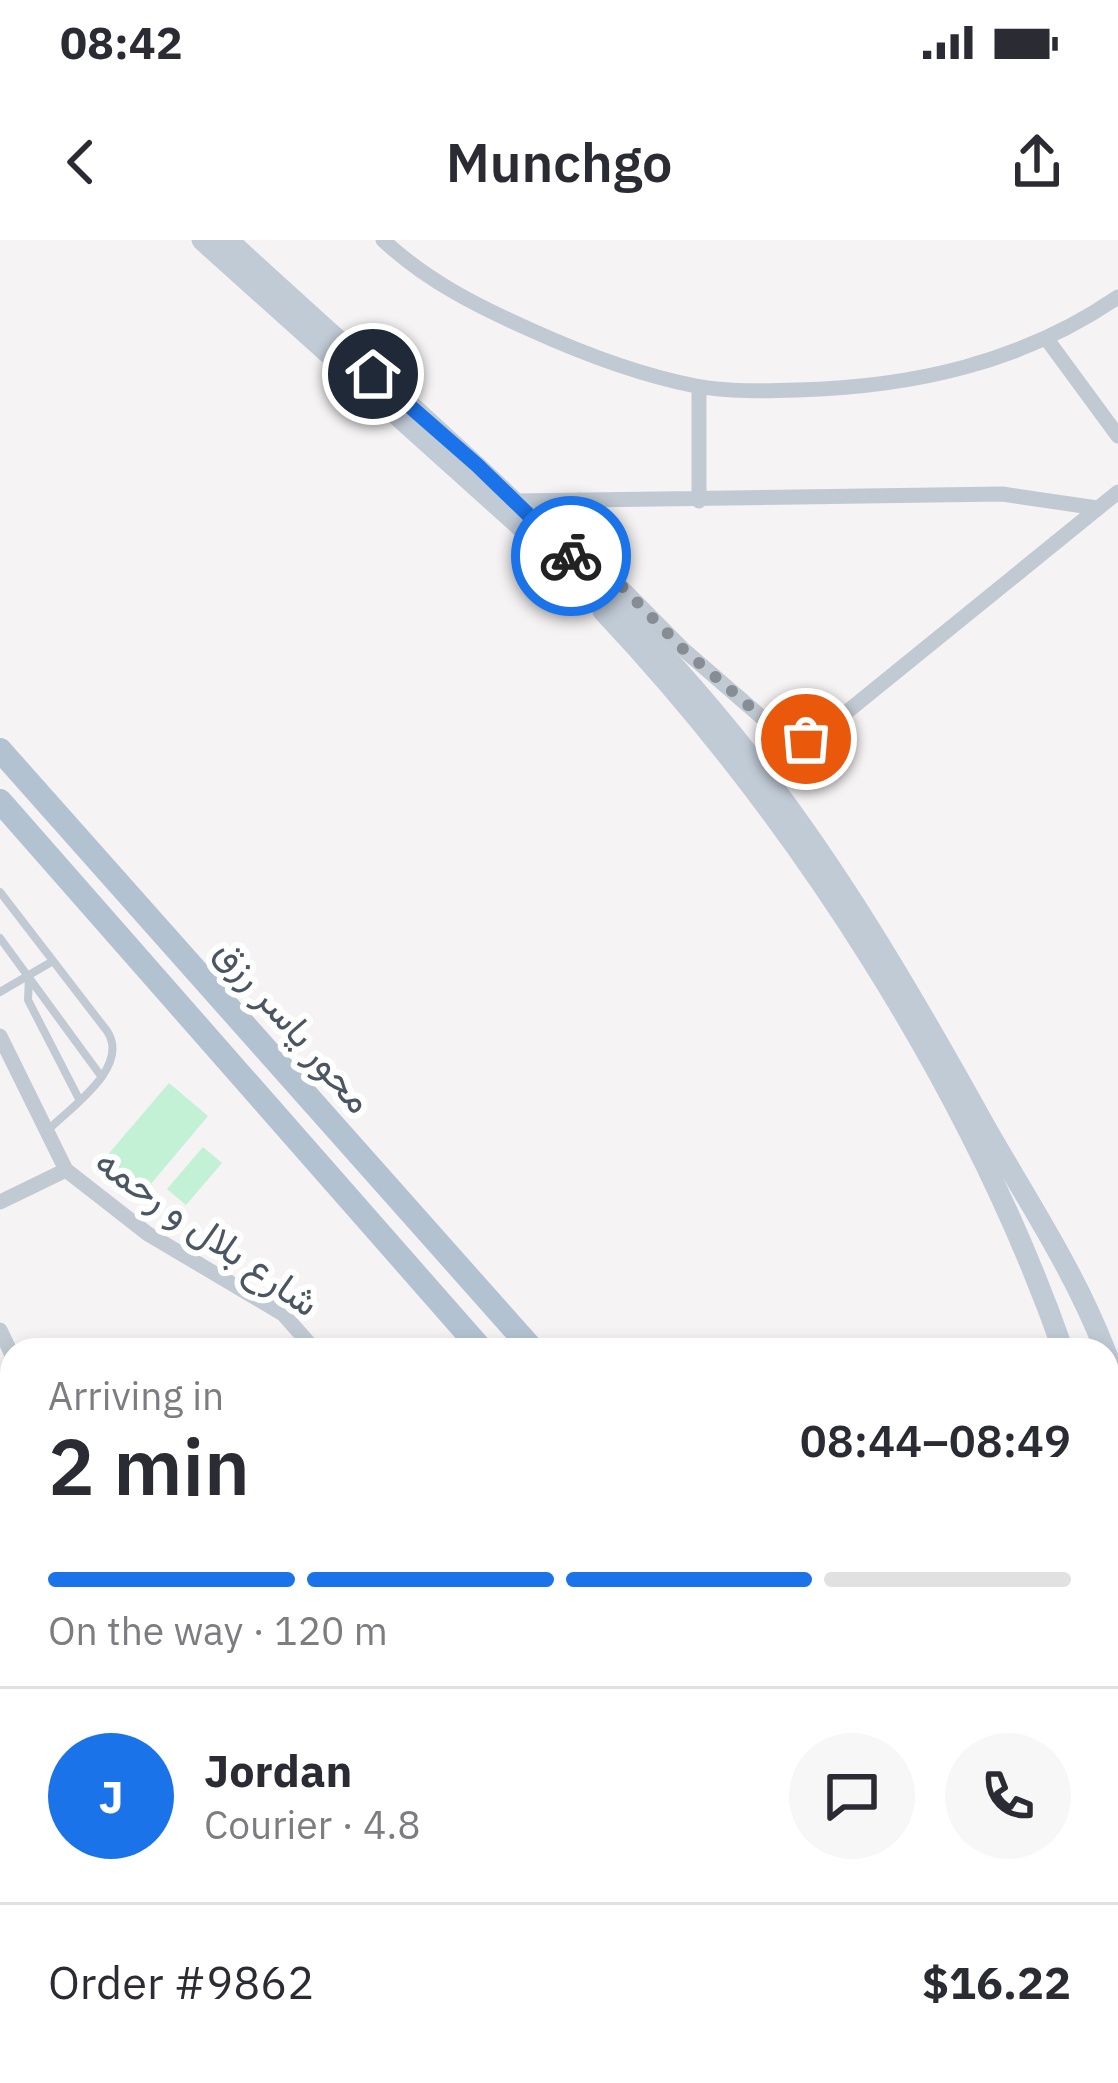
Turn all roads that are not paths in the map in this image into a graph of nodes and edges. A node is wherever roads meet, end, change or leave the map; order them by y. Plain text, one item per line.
1 (202, 240) edge
2 (228, 240) edge
3 (383, 240) edge
4 (1118, 296) edge
5 (1046, 338) junction
6 (699, 386) junction
7 (1118, 436) edge
8 (1118, 492) edge
9 (579, 500) junction
10 (516, 501) junction
11 (699, 501) junction
12 (1097, 508) junction
13 (568, 553) junction
14 (678, 656) junction
15 (0, 750) edge
16 (0, 801) edge
17 (0, 892) edge
18 (0, 938) edge
19 (53, 961) junction
20 (29, 977) junction
21 (0, 992) edge
22 (0, 1036) edge
23 (101, 1076) junction
24 (79, 1099) junction
25 (46, 1132) junction
26 (66, 1170) junction
27 (0, 1202) edge
28 (1044, 1296) junction
29 (1090, 1316) junction
30 (305, 1338) edge
31 (471, 1338) edge
32 (522, 1338) edge
33 (1059, 1338) edge
34 (1100, 1338) edge

1 - 28 street
2 - 10 street
3 - 6 street
4 - 5 street
5 - 6 street
5 - 7 street
6 - 11 street
8 - 12 street
9 - 10 street
9 - 11 street
9 - 13 street
10 - 13 street
11 - 12 street
12 - 14 street
13 - 14 street
14 - 29 street
15 - 32 main road, محور ياسر رزق
16 - 31 main road, محور ياسر رزق
17 - 19 lane
18 - 20 lane
19 - 20 lane
19 - 23 lane
20 - 21 lane
20 - 23 lane
20 - 24 lane
22 - 25 street, شارع بلال و رحمه
23 - 24 lane
24 - 25 lane
25 - 26 street, شارع بلال و رحمه
26 - 27 street
26 - 30 street, شارع بلال و رحمه
28 - 29 street
28 - 33 street
29 - 34 street

